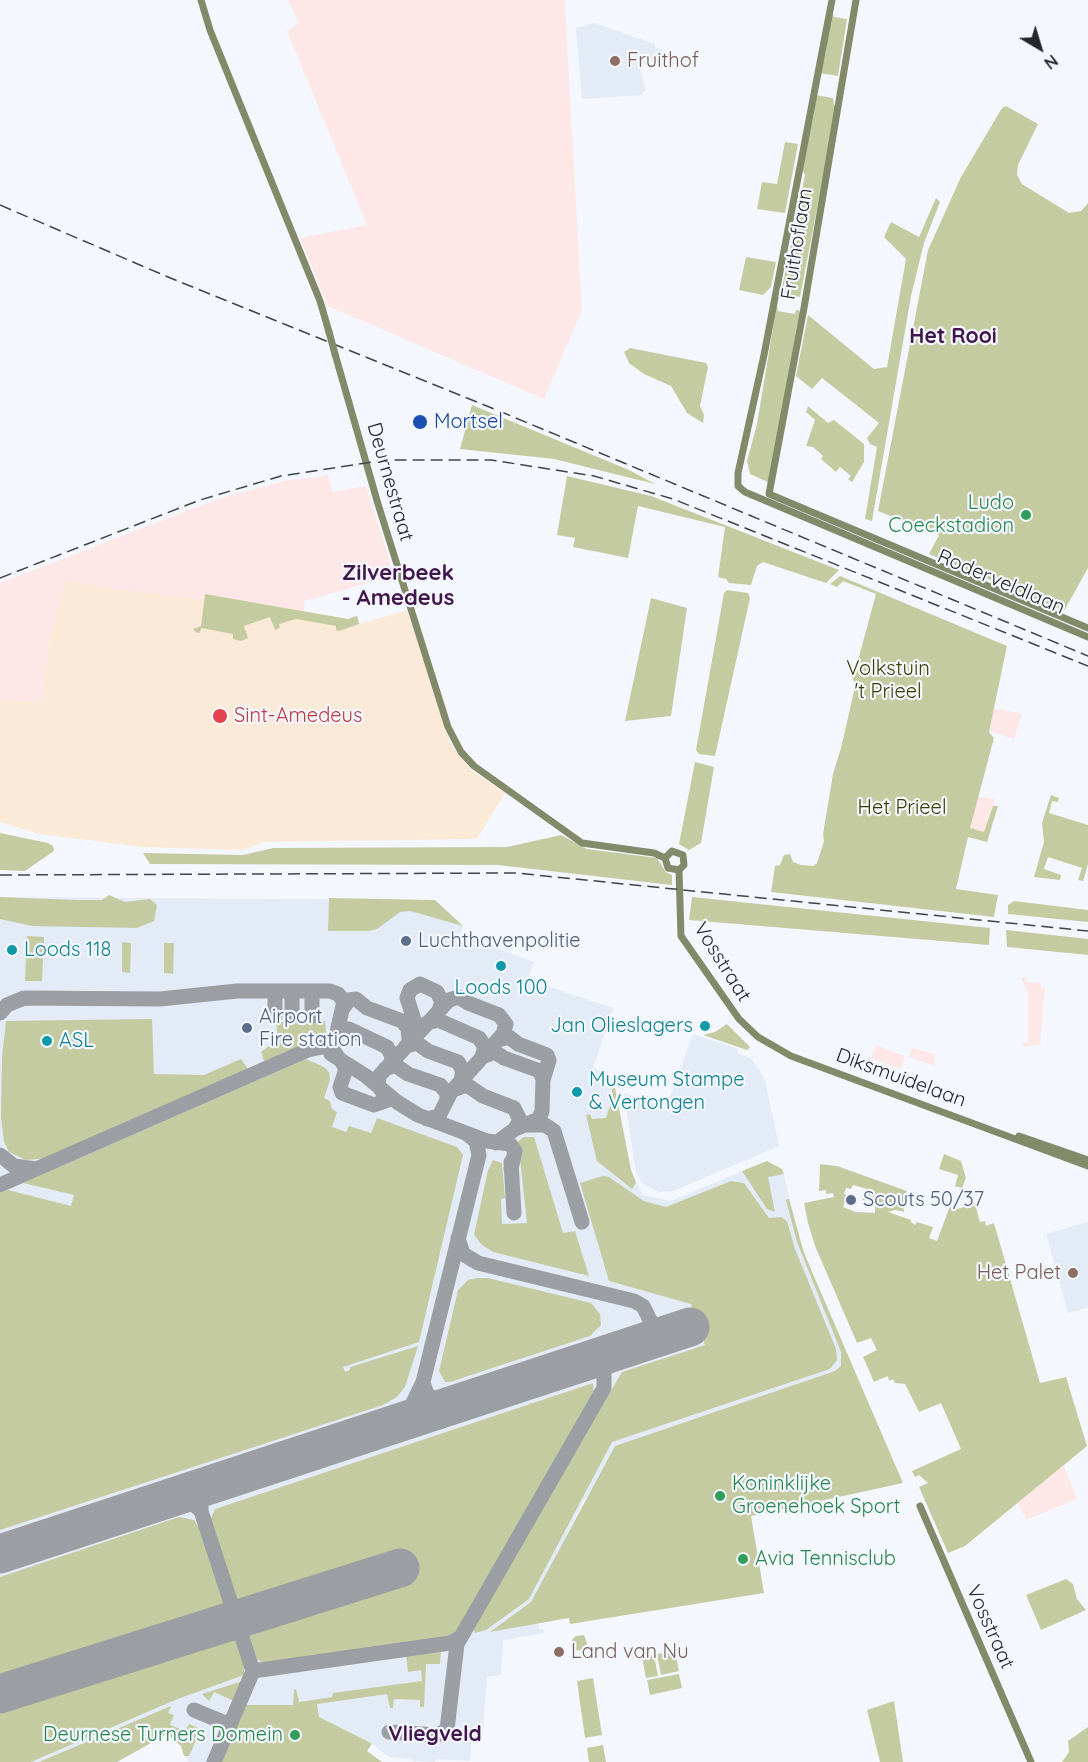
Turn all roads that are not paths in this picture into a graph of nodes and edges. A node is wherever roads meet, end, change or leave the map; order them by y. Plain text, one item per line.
1 (201, 0) edge
2 (832, 0) edge
3 (856, 0) edge
4 (738, 486) joint
5 (769, 494) joint
6 (1087, 633) edge
7 (665, 858) junction
8 (679, 870) junction
9 (780, 1051) joint
10 (1011, 1135) junction
11 (1088, 1160) edge
12 (1088, 1166) edge
13 (920, 1506) dead end
14 (1031, 1762) edge

1 - 7 street, Deurnestraat, bridge
2 - 4 street, Fruithoflaan
3 - 5 street, Fruithoflaan
4 - 6 street, Roderveldlaan
5 - 6 street, Roderveldlaan
7 - 8 street, Deurnestraat
7 - 8 street, Deurnestraat
8 - 9 street, Vosstraat
9 - 10 street, Diksmuidelaan
10 - 11 street, Diksmuidelaan
10 - 12 street, Diksmuidelaan
13 - 14 street, Vosstraat

